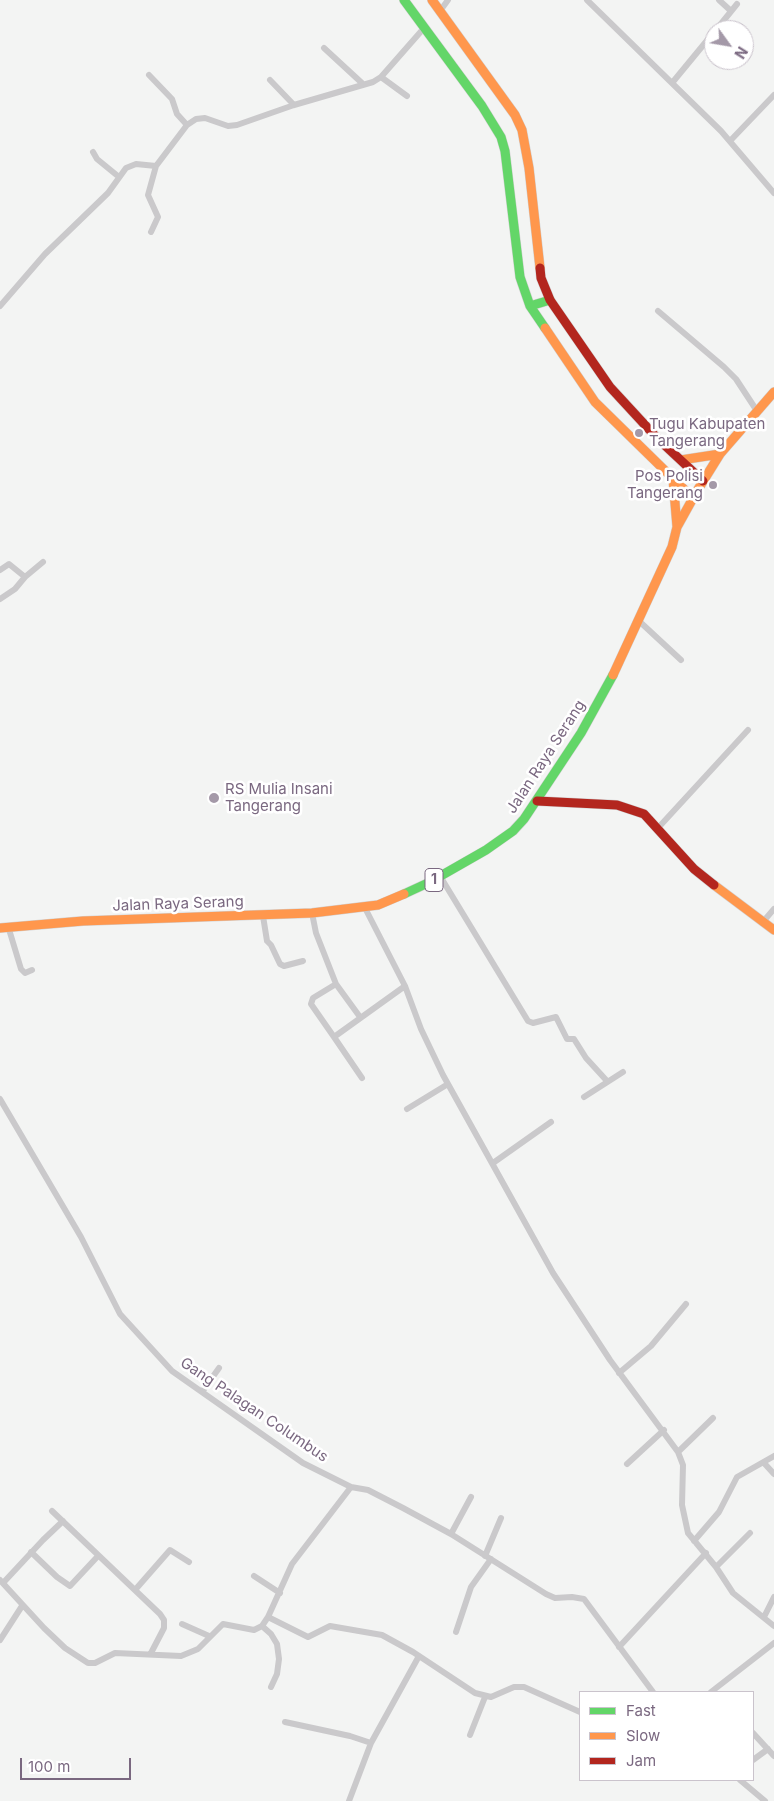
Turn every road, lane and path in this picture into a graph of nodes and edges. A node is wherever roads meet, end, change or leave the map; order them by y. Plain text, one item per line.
1 (404, 0) edge
2 (432, 0) edge
3 (448, 0) edge
4 (719, 0) edge
5 (589, 1) edge
6 (737, 4) dead end
7 (440, 10) junction
8 (731, 11) junction
9 (724, 20) edge
10 (424, 28) junction
11 (704, 44) edge
12 (324, 48) dead end
13 (149, 75) dead end
14 (381, 77) junction
15 (270, 80) dead end
16 (672, 83) junction
17 (363, 84) junction
18 (774, 95) edge
19 (407, 96) dead end
20 (294, 106) junction
21 (187, 126) junction
22 (730, 141) junction
23 (93, 152) dead end
24 (156, 166) junction
25 (119, 177) junction
26 (774, 194) edge
27 (151, 232) dead end
28 (550, 300) junction
29 (0, 306) edge
30 (530, 306) junction
31 (658, 311) dead end
32 (774, 392) edge
33 (757, 411) junction
34 (720, 454) junction
35 (681, 460) junction
36 (673, 479) junction
37 (703, 481) junction
38 (693, 498) junction
39 (676, 528) junction
40 (43, 562) dead end
41 (0, 570) edge
42 (25, 577) junction
43 (0, 599) edge
44 (639, 621) junction
45 (681, 660) dead end
46 (748, 730) dead end
47 (537, 801) junction
48 (658, 828) junction
49 (440, 876) junction
50 (364, 906) junction
51 (774, 909) edge
52 (312, 913) junction
53 (263, 916) junction
54 (762, 923) junction
55 (4, 927) edge
56 (774, 930) edge
57 (303, 961) dead end
58 (32, 970) dead end
59 (336, 984) junction
60 (405, 986) junction
61 (360, 1017) junction
62 (334, 1037) junction
63 (623, 1072) dead end
64 (362, 1078) dead end
65 (607, 1081) junction
66 (448, 1084) junction
67 (584, 1097) dead end
68 (0, 1099) edge
69 (407, 1109) dead end
70 (551, 1122) dead end
71 (492, 1163) junction
72 (686, 1304) dead end
73 (219, 1368) dead end
74 (619, 1373) junction
75 (202, 1392) junction
76 (712, 1418) dead end
77 (664, 1430) junction
78 (678, 1452) junction
79 (774, 1456) edge
80 (764, 1463) junction
81 (627, 1464) dead end
82 (774, 1474) edge
83 (351, 1487) junction
84 (471, 1497) dead end
85 (52, 1511) dead end
86 (501, 1518) dead end
87 (63, 1521) junction
88 (750, 1533) dead end
89 (451, 1534) junction
90 (694, 1541) junction
91 (31, 1552) junction
92 (706, 1553) junction
93 (98, 1556) junction
94 (488, 1558) junction
95 (189, 1562) dead end
96 (716, 1567) junction
97 (254, 1576) dead end
98 (1, 1581) edge
99 (135, 1590) junction
100 (280, 1593) junction
101 (774, 1597) edge
102 (22, 1606) junction
103 (268, 1617) junction
104 (764, 1618) junction
105 (182, 1624) dead end
106 (262, 1626) junction
107 (774, 1626) edge
108 (456, 1632) dead end
109 (209, 1636) junction
110 (0, 1640) edge
111 (774, 1643) edge
112 (620, 1647) junction
113 (151, 1653) junction
114 (419, 1656) junction
115 (272, 1687) dead end
116 (652, 1691) edge
117 (714, 1691) edge
118 (485, 1697) junction
119 (579, 1712) edge
120 (285, 1722) dead end
121 (754, 1734) edge
122 (470, 1735) dead end
123 (370, 1746) junction
124 (768, 1750) junction
125 (774, 1756) edge
126 (754, 1759) edge
127 (741, 1781) edge
128 (349, 1801) edge
129 (765, 1801) edge

1 - 10 main road
2 - 7 main road
3 - 7 street
4 - 8 street
5 - 16 street
6 - 8 street
7 - 28 main road
8 - 9 street
10 - 14 street
10 - 30 main road
11 - 16 street
12 - 17 street
13 - 21 street
14 - 17 street
14 - 19 street
15 - 20 street
16 - 22 street
17 - 20 street
18 - 22 street
20 - 21 street
21 - 24 street
22 - 26 street
23 - 25 street
24 - 25 street
24 - 27 street
25 - 29 street
28 - 30 main road
28 - 35 main road
30 - 36 main road
31 - 33 street
32 - 33 main road, Jalan Raya Serang / 1
33 - 34 main road, Jalan Raya Serang / 1
34 - 35 main road
34 - 37 main road, Jalan Raya Serang / 1
35 - 37 main road
36 - 38 main road
36 - 39 main road
37 - 38 main road, Jalan Raya Serang / 1
38 - 39 main road, Jalan Raya Serang / 1
39 - 44 main road, Jalan Raya Serang / 1
40 - 42 street
41 - 42 street
42 - 43 street
44 - 45 street
44 - 47 main road, Jalan Raya Serang / 1
46 - 48 street
47 - 48 main road
47 - 49 main road, Jalan Raya Serang / 1
48 - 54 main road
49 - 50 main road, Jalan Raya Serang / 1
49 - 65 street
50 - 52 main road, Jalan Raya Serang / 1
50 - 60 street
51 - 54 street
52 - 53 main road, Jalan Raya Serang / 1
52 - 59 street
53 - 55 main road, Jalan Raya Serang / 1
53 - 57 street
54 - 56 main road
55 - 58 street
59 - 61 street
59 - 62 street
60 - 61 street
60 - 66 street
61 - 62 street
62 - 64 street
63 - 65 street
65 - 67 street
66 - 69 street
66 - 71 street
68 - 75 street, Gang Palagan Columbus
70 - 71 street
71 - 74 street
72 - 74 street
73 - 75 street
74 - 77 street
75 - 83 street, Gang Palagan Columbus
76 - 78 street
77 - 78 street
77 - 81 street
78 - 90 street
79 - 80 street
80 - 82 street
80 - 90 street
83 - 89 street, Gang Palagan Columbus
83 - 100 street
84 - 89 street
85 - 87 street
86 - 94 street
87 - 91 street
87 - 93 street
88 - 96 street
89 - 94 street, Gang Palagan Columbus
90 - 92 street
91 - 93 street
91 - 98 street
92 - 96 street
92 - 112 street
93 - 99 street
94 - 108 street
94 - 112 street, Gang Palagan Columbus
95 - 99 street
96 - 104 street
97 - 100 street
98 - 102 street
99 - 113 street
100 - 103 street
101 - 104 street
102 - 110 street
102 - 113 street
103 - 106 street
103 - 114 street
104 - 107 street
105 - 109 street
106 - 109 street
106 - 115 street
109 - 113 street
111 - 117 street
112 - 116 street, Gang Palagan Columbus
114 - 118 street
114 - 123 street
118 - 119 street
118 - 122 street
120 - 123 street
121 - 124 street
123 - 128 street
124 - 125 street
124 - 126 street
127 - 129 street

